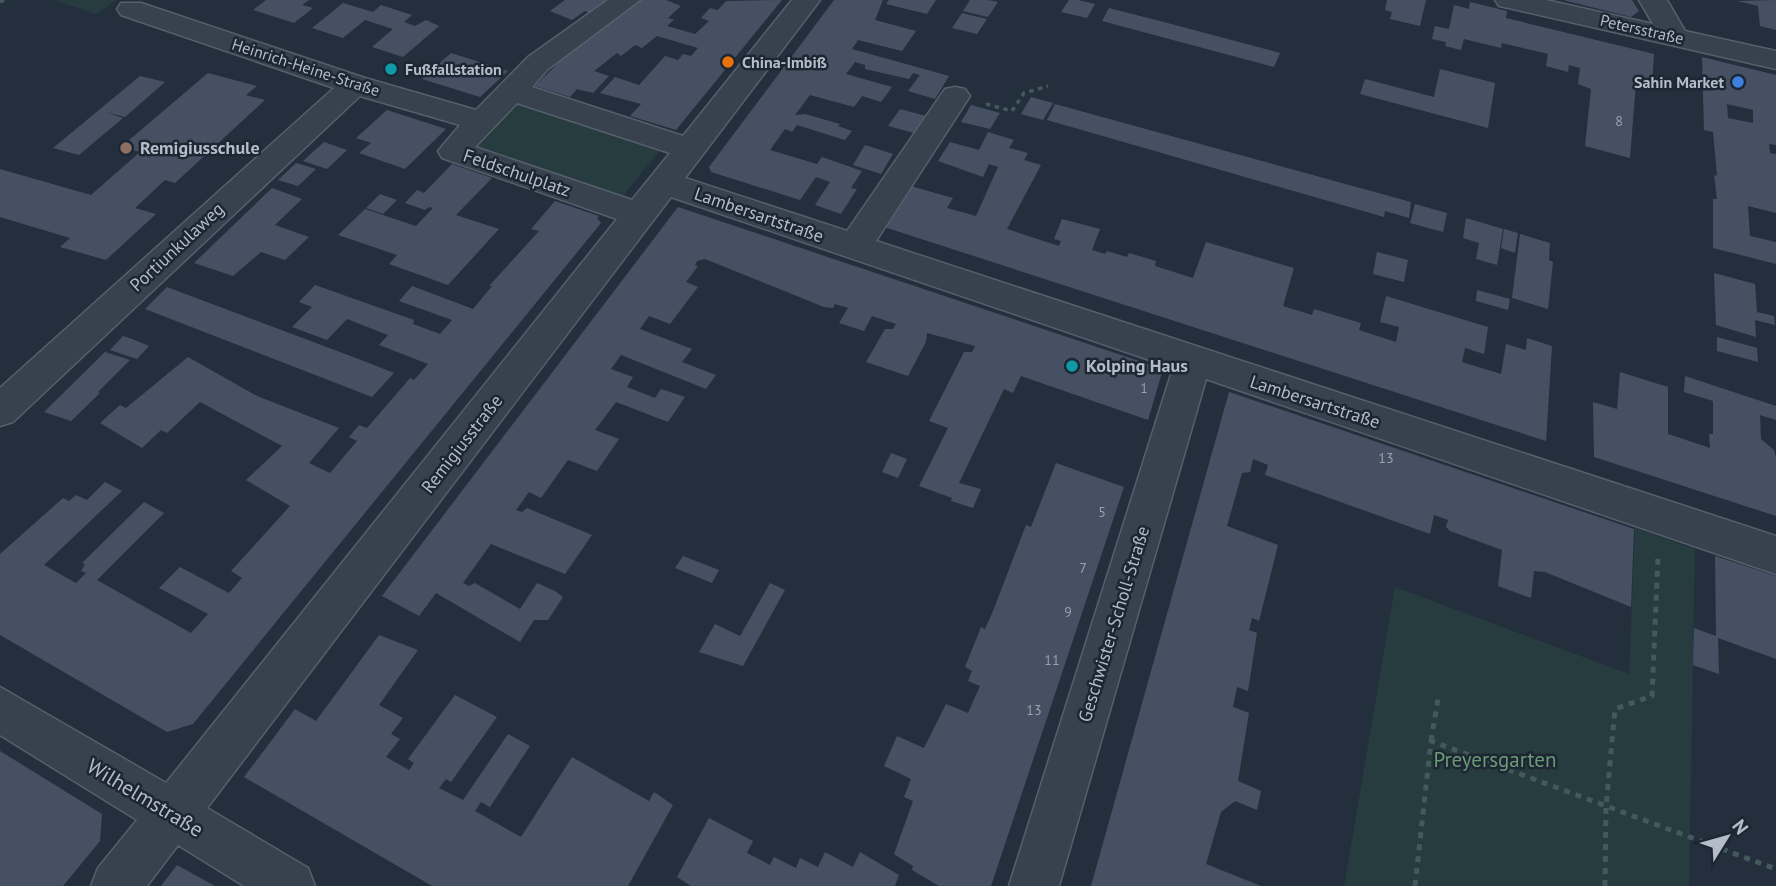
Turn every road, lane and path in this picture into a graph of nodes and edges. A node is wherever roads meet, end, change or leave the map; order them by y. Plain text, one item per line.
1 (5, 0) edge
2 (626, 0) edge
3 (806, 0) edge
4 (1509, 0) edge
5 (1653, 0) edge
6 (0, 2) edge
7 (131, 9) dead end
8 (1674, 36) junction
9 (1776, 60) edge
10 (355, 85) junction
11 (1048, 86) dead end
12 (512, 91) junction
13 (955, 96) joint
14 (483, 122) junction
15 (691, 149) junction
16 (664, 183) junction
17 (640, 215) junction
18 (854, 247) junction
19 (1193, 361) junction
20 (0, 411) edge
21 (1660, 516) junction
22 (1776, 555) edge
23 (1438, 699) dead end
24 (0, 709) edge
25 (1431, 741) junction
26 (1606, 807) junction
27 (173, 816) junction
28 (1776, 869) edge
29 (117, 886) edge
30 (290, 886) edge
31 (1034, 886) edge
32 (1415, 886) edge
33 (1605, 886) edge

1 - 6 path
2 - 12 street
3 - 15 street, Remigiusstraße
4 - 8 street, Petersstraße
5 - 8 street
7 - 10 street, Heinrich-Heine-Straße
8 - 9 street, Petersstraße
10 - 14 street, Heinrich-Heine-Straße
10 - 20 street, Portiunkulaweg
11 - 13 path
12 - 14 street, Feldschulplatz
12 - 15 street
13 - 18 street
14 - 17 street, Feldschulplatz
15 - 16 street, Remigiusstraße
16 - 17 street, Remigiusstraße
16 - 18 street, Lambersartstraße
17 - 27 street, Remigiusstraße
18 - 19 street, Lambersartstraße
19 - 21 street, Lambersartstraße
19 - 31 street, Geschwister-Scholl-Straße
21 - 22 street, Lambersartstraße
21 - 26 path
23 - 25 path
24 - 27 street, Wilhelmstraße
25 - 26 path
25 - 32 path
26 - 28 path
26 - 33 path
27 - 29 street, Remigiusstraße
27 - 30 street, Wilhelmstraße

